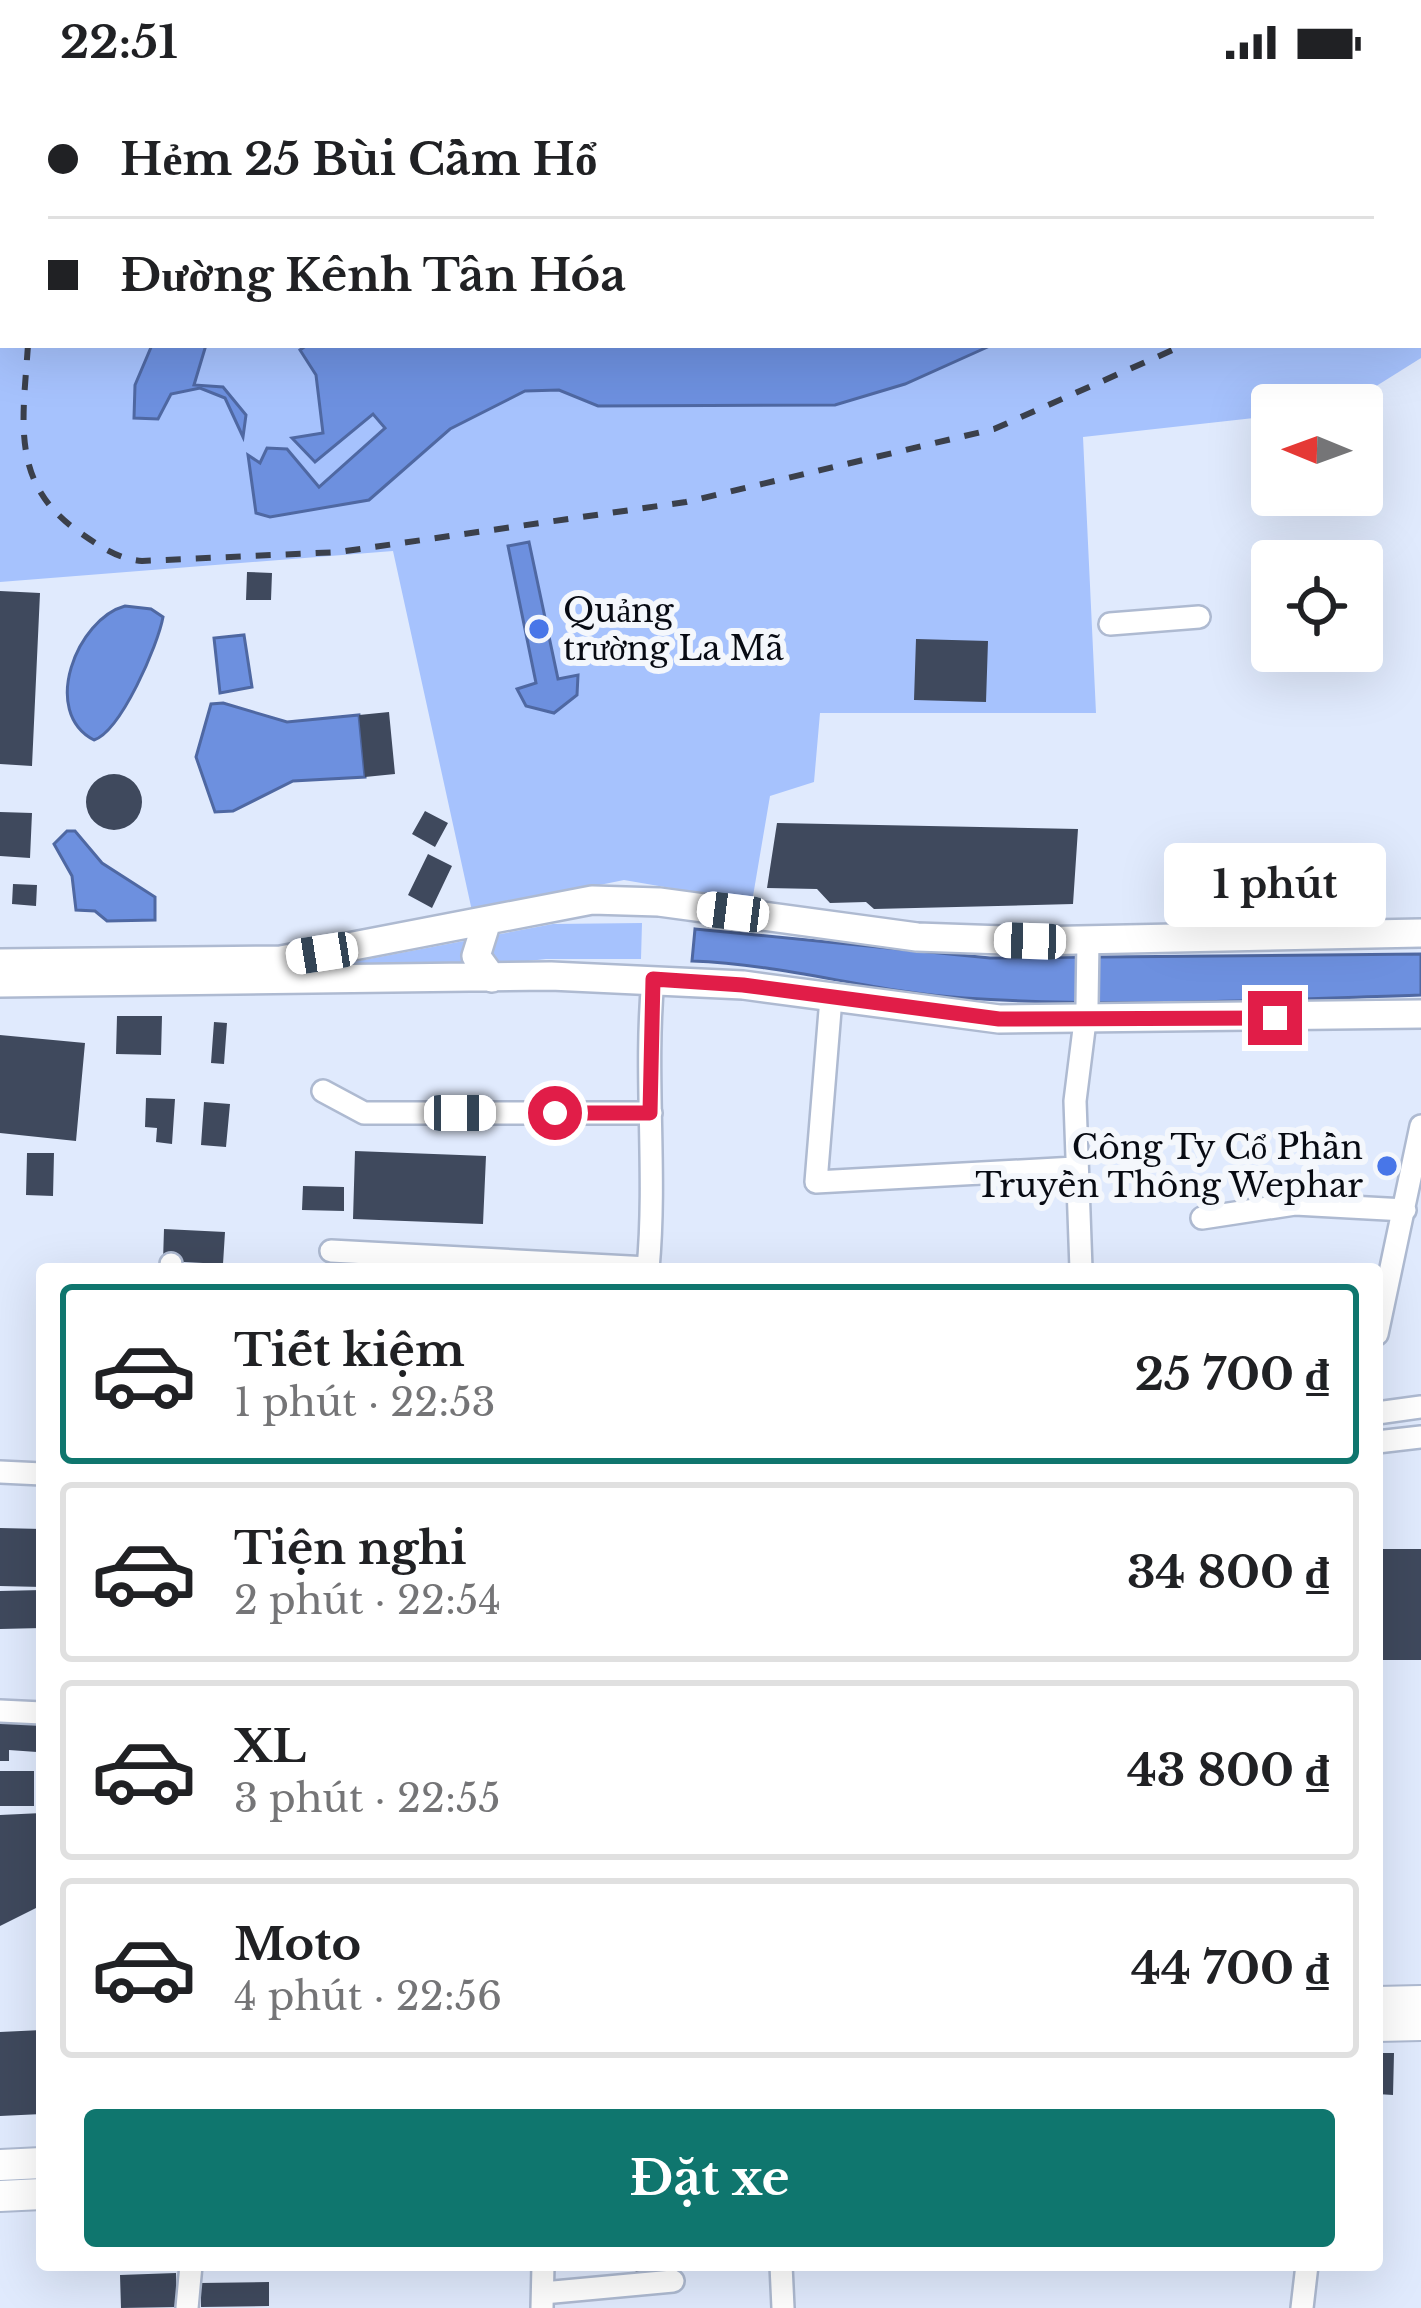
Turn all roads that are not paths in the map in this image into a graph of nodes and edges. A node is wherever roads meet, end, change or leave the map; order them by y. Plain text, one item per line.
1 (1199, 617) dead end
2 (1110, 624) dead end
3 (487, 921) junction
4 (1421, 933) edge
5 (1088, 948) junction
6 (0, 963) edge
7 (492, 978) junction
8 (653, 979) junction
9 (0, 983) edge
10 (831, 998) junction
11 (1087, 1014) junction
12 (1421, 1015) edge
13 (323, 1091) dead end
14 (650, 1113) junction
15 (1421, 1126) edge
16 (1075, 1168) junction
17 (1406, 1210) junction
18 (1202, 1218) dead end
19 (331, 1251) dead end
20 (555, 1263) edge
21 (648, 1263) edge
22 (1081, 1263) edge
23 (1383, 1308) edge
24 (1421, 1407) edge
25 (1383, 1412) edge
26 (1421, 1437) edge
27 (1383, 1441) edge
28 (0, 1472) edge
29 (36, 1474) edge
30 (0, 1711) edge
31 (36, 1713) edge
32 (1421, 2001) edge
33 (1383, 2002) edge
34 (1421, 2025) edge
35 (1383, 2026) edge
36 (36, 2163) edge
37 (0, 2165) edge
38 (36, 2194) edge
39 (0, 2196) edge
40 (190, 2271) edge
41 (543, 2271) edge
42 (781, 2271) edge
43 (1306, 2271) edge
44 (674, 2281) dead end
45 (542, 2301) edge
46 (187, 2308) edge
47 (783, 2308) edge
48 (1302, 2308) edge

1 - 2 street
3 - 5 street
3 - 6 street
3 - 7 street
4 - 5 street
5 - 11 street
7 - 8 street
7 - 9 street
8 - 10 street
8 - 14 street
10 - 11 street
10 - 16 street
11 - 12 street
11 - 16 street
13 - 14 street
14 - 21 street
15 - 17 street
16 - 22 street
17 - 18 street
17 - 23 street
19 - 20 street
24 - 25 street
26 - 27 street
28 - 29 street
30 - 31 street
32 - 33 main road
34 - 35 main road
36 - 37 main road
38 - 39 main road
40 - 46 street
41 - 45 street
42 - 47 street
43 - 48 street
44 - 45 street

